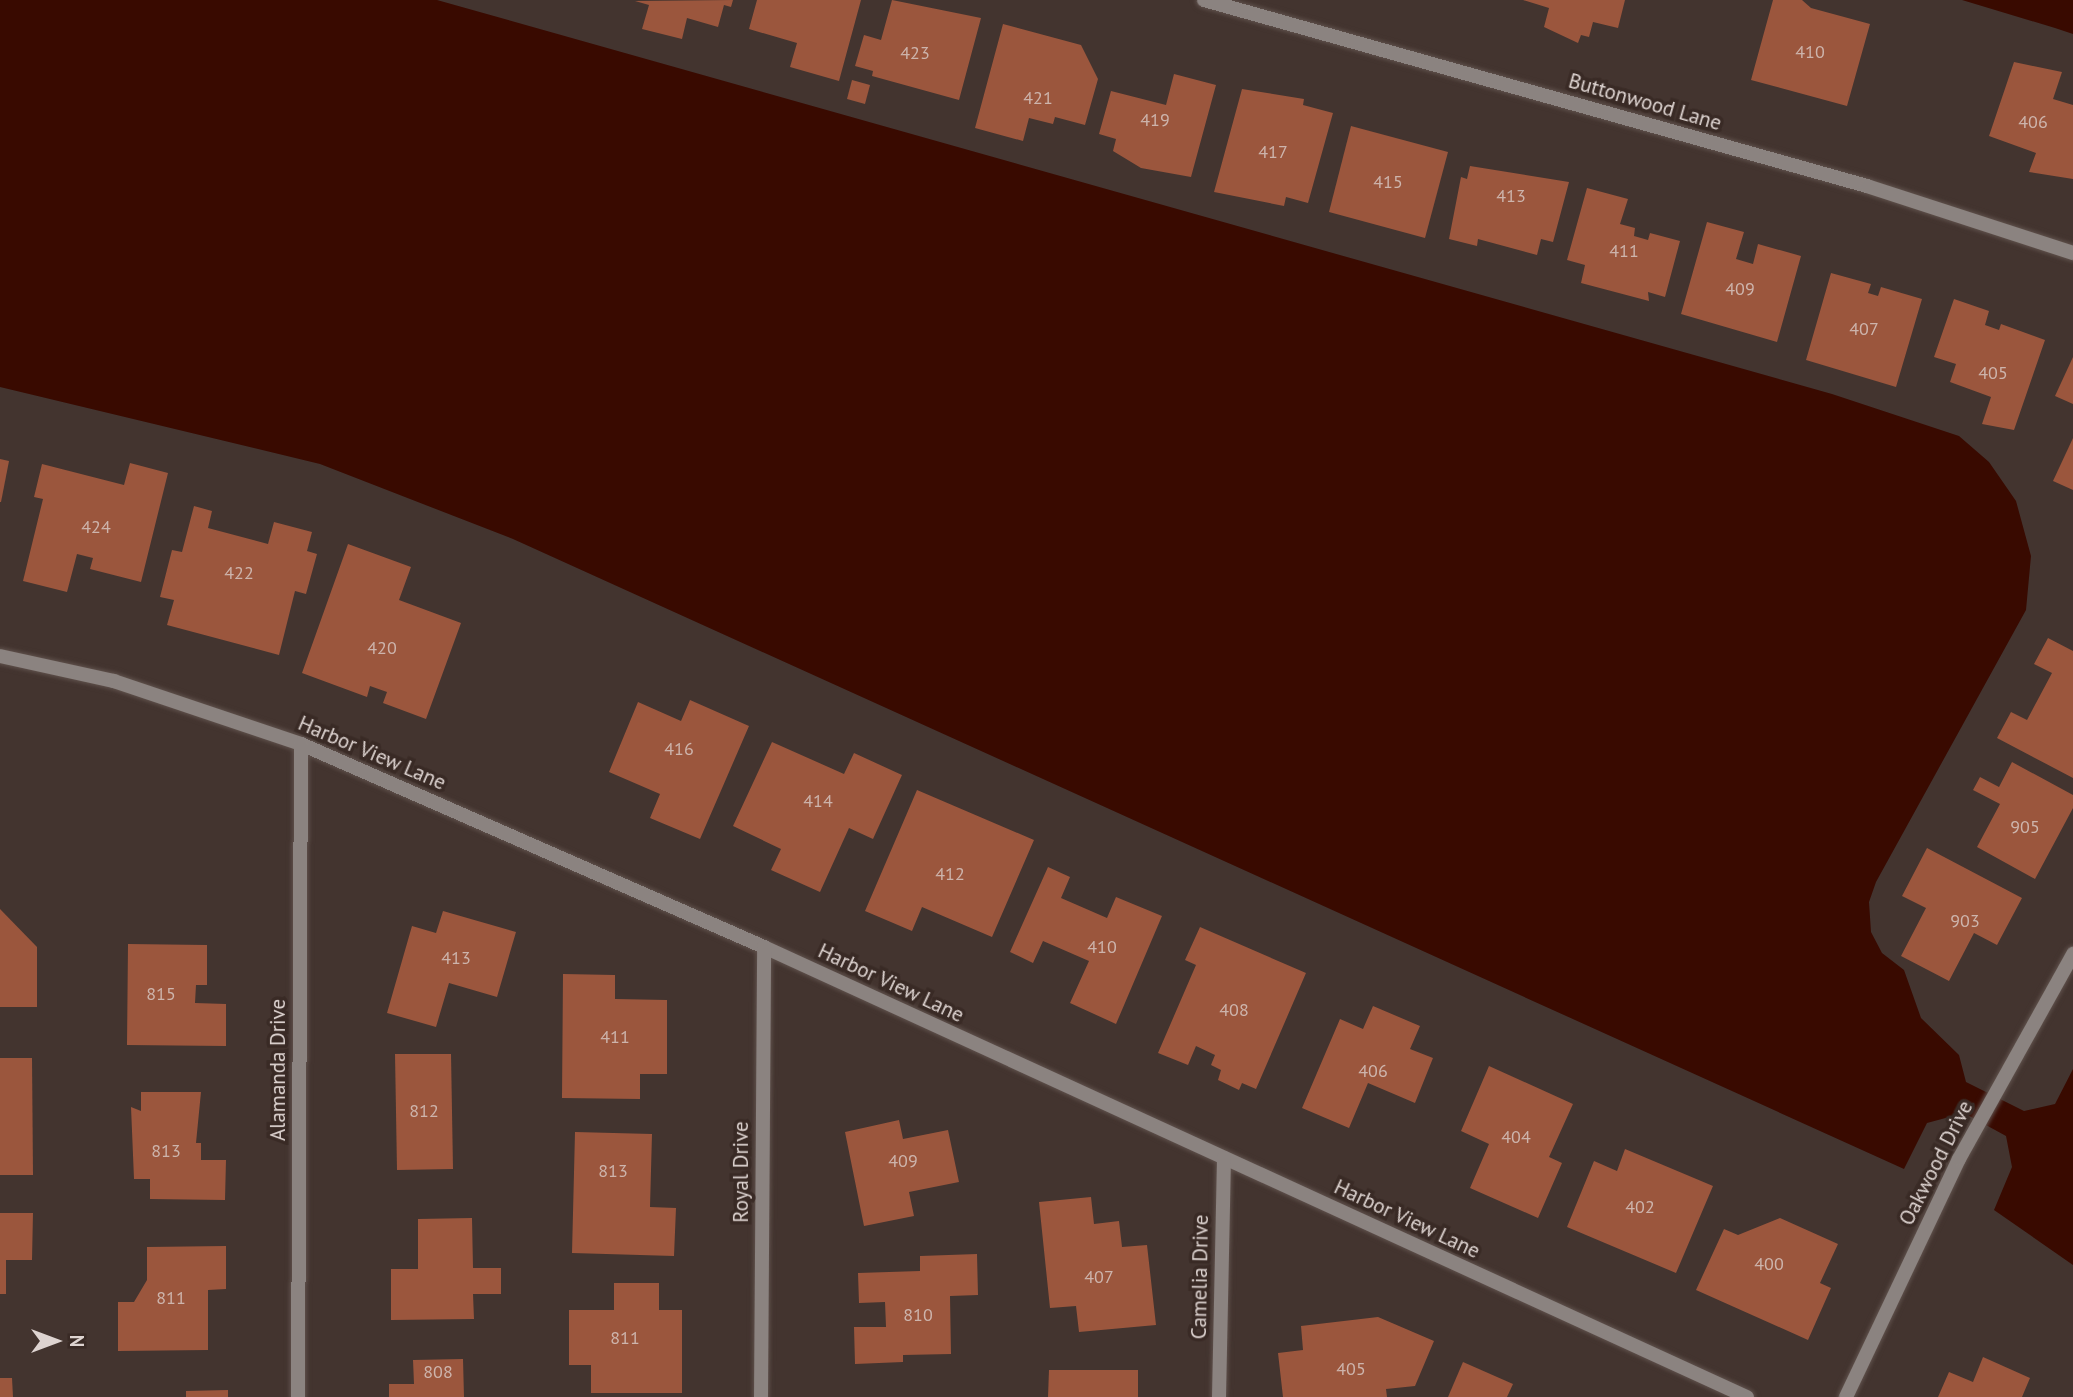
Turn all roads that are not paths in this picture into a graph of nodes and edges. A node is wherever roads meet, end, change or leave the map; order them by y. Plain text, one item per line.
1 (1204, 0) edge
2 (2073, 253) edge
3 (0, 656) edge
4 (301, 744) junction
5 (764, 947) junction
6 (2073, 954) edge
7 (1224, 1158) junction
8 (298, 1397) edge
9 (761, 1397) edge
10 (1219, 1397) edge
11 (1747, 1397) edge
12 (1846, 1397) edge

1 - 2 street, Buttonwood Lane
3 - 4 street, Harbor View Lane
4 - 5 street, Harbor View Lane
4 - 8 street, Alamanda Drive
5 - 7 street, Harbor View Lane
5 - 9 street, Royal Drive
6 - 12 street, Oakwood Drive
7 - 10 street, Camelia Drive
7 - 11 street, Harbor View Lane

